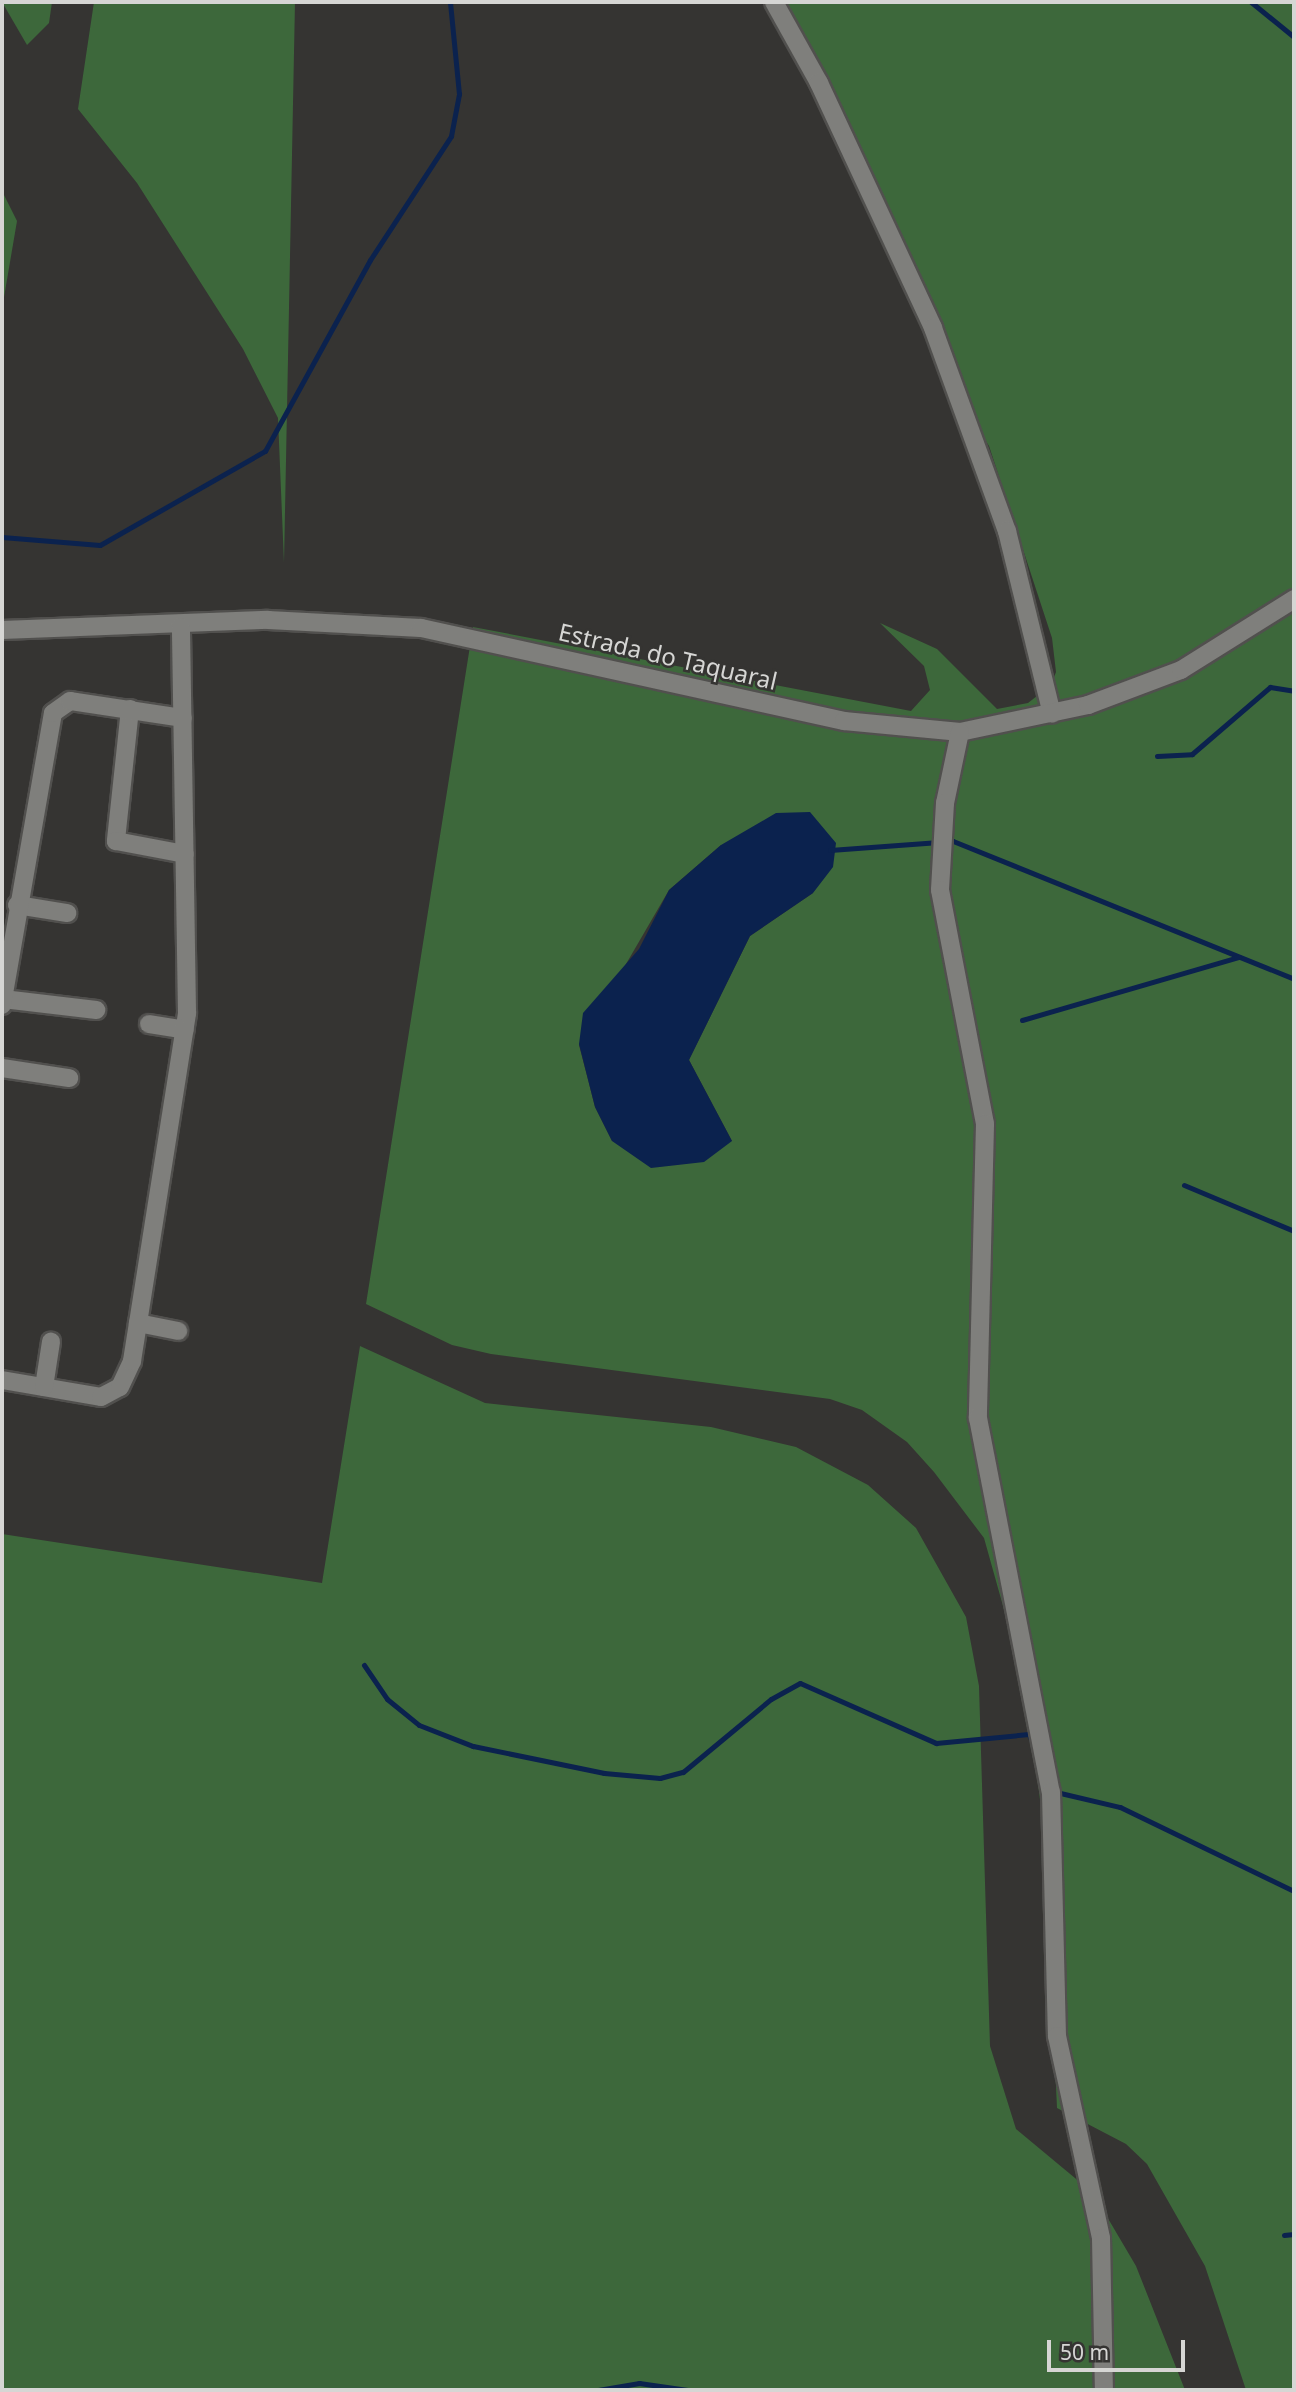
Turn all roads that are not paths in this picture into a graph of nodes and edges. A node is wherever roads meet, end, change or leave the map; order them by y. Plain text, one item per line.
1 (774, 2) edge
2 (1294, 599) edge
3 (181, 627) junction
4 (2, 630) edge
5 (130, 709) junction
6 (1052, 714) junction
7 (183, 718) junction
8 (960, 732) junction
9 (185, 854) junction
10 (17, 905) junction
11 (67, 913) dead end
12 (2, 1002) edge
13 (96, 1010) dead end
14 (149, 1024) dead end
15 (185, 1030) junction
16 (2, 1068) edge
17 (69, 1078) dead end
18 (138, 1323) junction
19 (178, 1331) dead end
20 (51, 1342) dead end
21 (2, 1380) edge
22 (44, 1387) junction
23 (1104, 2390) edge

1 - 6 street
2 - 6 street, Estrada do Taquaral
3 - 4 street, Estrada do Taquaral
3 - 7 street
3 - 8 street, Estrada do Taquaral
5 - 7 street
5 - 9 street
5 - 10 street
6 - 8 street, Estrada do Taquaral
7 - 9 street
8 - 23 street
9 - 15 street
10 - 11 street
10 - 12 street
12 - 13 street
14 - 15 street
15 - 18 street
16 - 17 street
18 - 19 street
18 - 22 street
20 - 22 street
21 - 22 street

